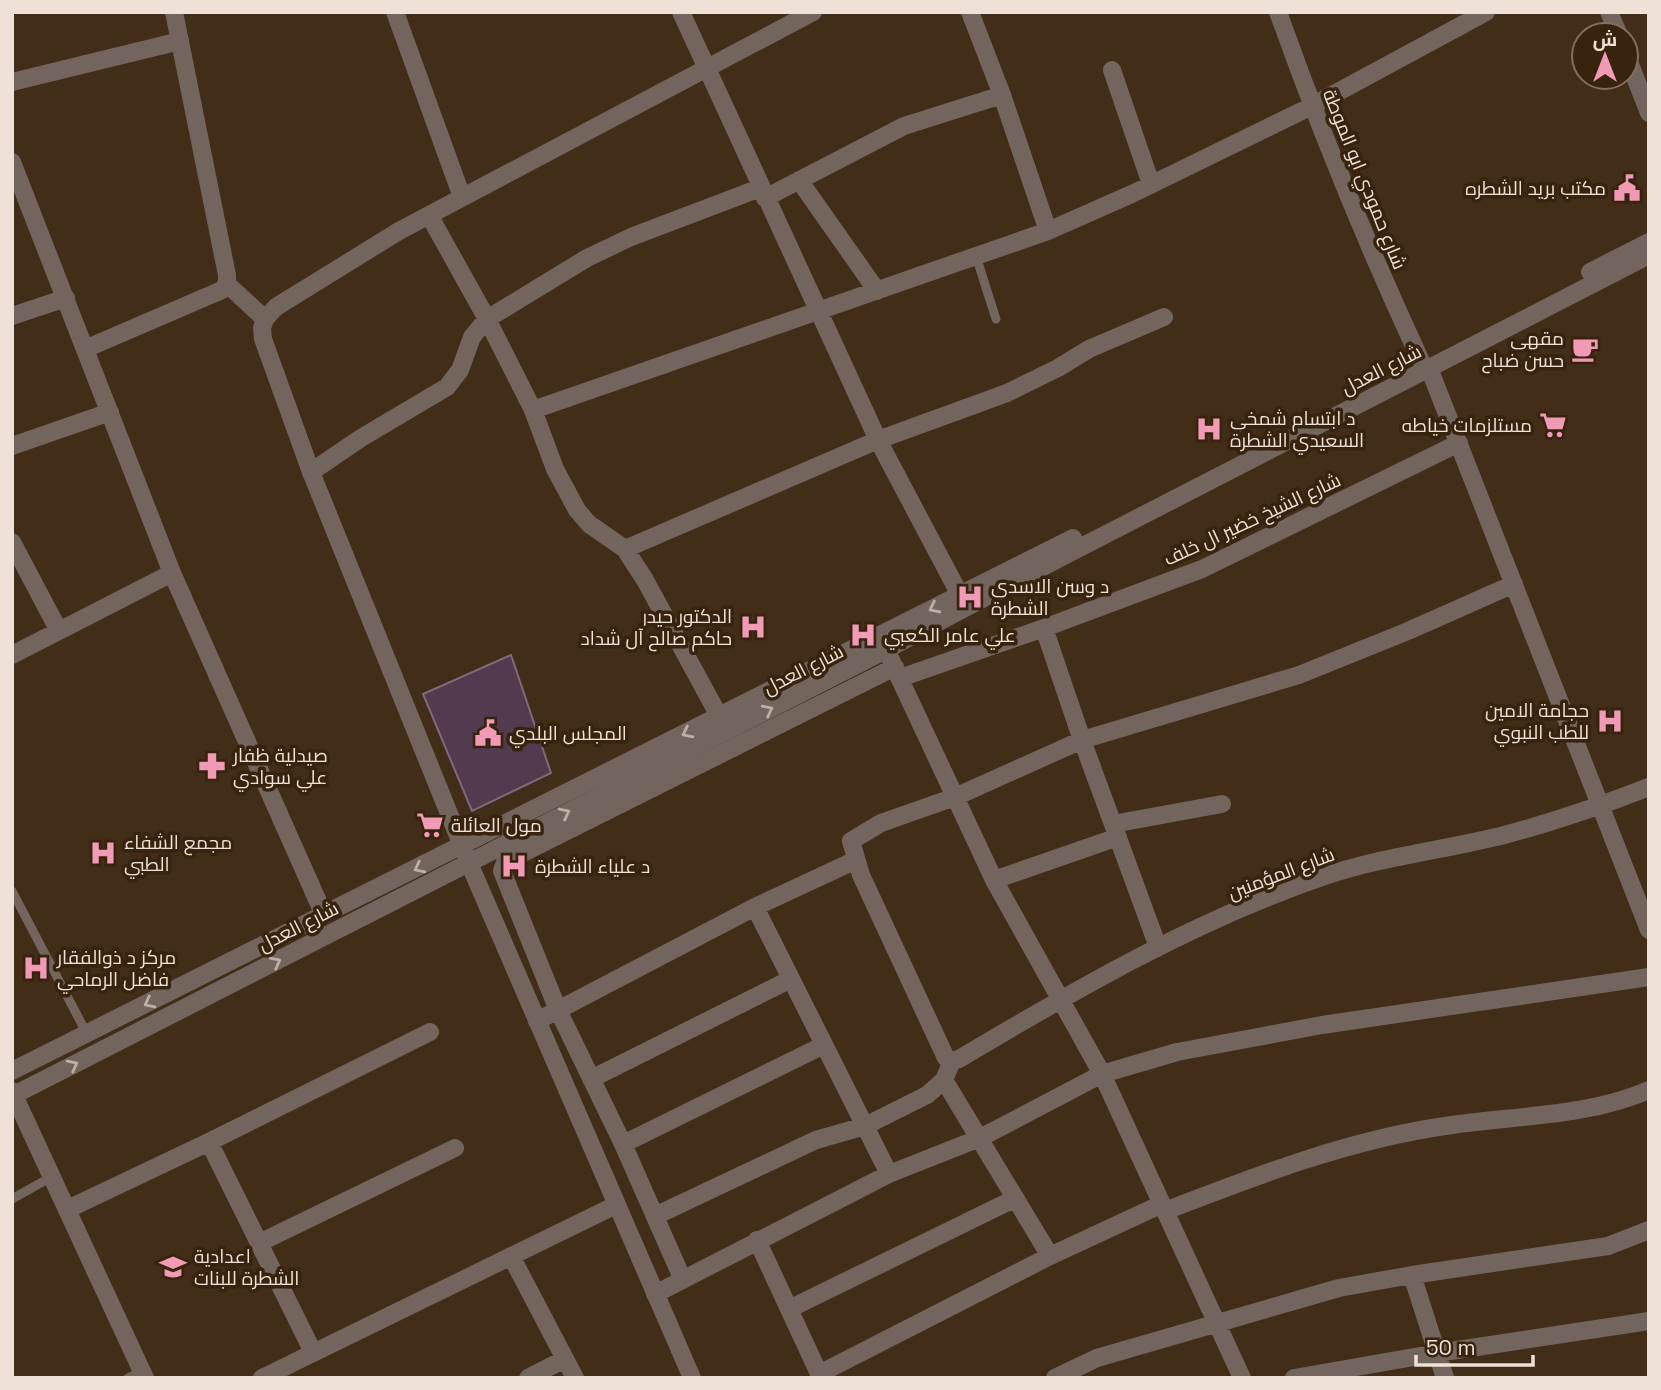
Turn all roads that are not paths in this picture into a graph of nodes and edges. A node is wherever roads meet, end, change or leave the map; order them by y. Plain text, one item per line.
1 (174, 12) edge
2 (395, 12) edge
3 (681, 12) edge
4 (813, 12) edge
5 (970, 12) edge
6 (1278, 12) edge
7 (1486, 12) edge
8 (180, 41) junction
9 (706, 68) junction
10 (1112, 70) dead end
11 (12, 82) edge
12 (1640, 90) edge
13 (1002, 95) junction
14 (1312, 106) junction
15 (1649, 113) edge
16 (12, 162) edge
17 (799, 180) junction
18 (1151, 184) junction
19 (763, 193) junction
20 (19, 197) edge
21 (462, 197) junction
22 (429, 215) junction
23 (1048, 231) junction
24 (1649, 242) edge
25 (976, 256) junction
26 (1649, 256) edge
27 (227, 284) junction
28 (877, 291) junction
29 (65, 298) junction
30 (817, 312) junction
31 (12, 316) edge
32 (1164, 317) dead end
33 (265, 319) junction
34 (487, 319) junction
35 (996, 319) dead end
36 (85, 349) junction
37 (1424, 364) junction
38 (533, 410) junction
39 (110, 412) junction
40 (878, 440) junction
41 (1459, 443) junction
42 (12, 446) edge
43 (311, 472) junction
44 (12, 542) edge
45 (625, 549) junction
46 (172, 573) junction
47 (1514, 584) junction
48 (960, 595) junction
49 (1044, 628) junction
50 (59, 631) junction
51 (886, 650) junction
52 (12, 655) edge
53 (897, 672) junction
54 (719, 716) junction
55 (1082, 740) junction
56 (1649, 787) edge
57 (955, 797) junction
58 (1222, 804) dead end
59 (1601, 805) junction
60 (1115, 831) junction
61 (466, 854) junction
62 (856, 860) junction
63 (994, 880) junction
64 (12, 891) edge
65 (755, 907) junction
66 (324, 915) junction
67 (1649, 930) edge
68 (1158, 947) junction
69 (1649, 977) edge
70 (791, 979) junction
71 (1060, 999) junction
72 (558, 1010) junction
73 (537, 1021) junction
74 (430, 1032) dead end
75 (87, 1034) junction
76 (824, 1045) junction
77 (952, 1061) junction
78 (12, 1071) edge
79 (1102, 1074) junction
80 (591, 1079) junction
81 (944, 1080) junction
82 (1649, 1090) edge
83 (13, 1094) edge
84 (865, 1126) junction
85 (980, 1138) junction
86 (209, 1142) junction
87 (623, 1144) junction
88 (455, 1148) dead end
89 (889, 1174) junction
90 (53, 1176) junction
91 (12, 1199) edge
92 (1014, 1199) junction
93 (616, 1205) junction
94 (1163, 1207) junction
95 (68, 1209) junction
96 (655, 1216) junction
97 (1649, 1230) edge
98 (757, 1240) junction
99 (259, 1244) junction
100 (511, 1256) junction
101 (1050, 1256) junction
102 (1412, 1275) junction
103 (683, 1280) junction
104 (655, 1294) junction
105 (789, 1309) junction
106 (1649, 1321) edge
107 (1216, 1323) junction
108 (313, 1352) junction
109 (1437, 1353) junction
110 (565, 1359) junction
111 (284, 1373) edge
112 (139, 1376) edge
113 (820, 1376) edge
114 (262, 1378) edge
115 (528, 1378) edge
116 (575, 1378) edge
117 (692, 1378) edge
118 (1055, 1378) edge
119 (1242, 1378) edge
120 (1294, 1378) edge
121 (1445, 1378) edge

1 - 8 street
2 - 21 street
3 - 9 street
4 - 9 street
5 - 13 street
6 - 14 street, شارع حمودي ابو الموطة
7 - 14 street
8 - 11 street
8 - 27 street
9 - 19 street
9 - 21 street
10 - 18 street
12 - 15 street
13 - 17 street
13 - 23 street
14 - 18 street
14 - 37 street, شارع حمودي ابو الموطة
16 - 20 street
17 - 19 street
17 - 28 street
18 - 23 street
19 - 30 street
19 - 34 street
20 - 29 street
21 - 22 street
22 - 33 street
22 - 34 street
23 - 25 street
24 - 37 street, شارع العدل
25 - 28 street
25 - 35 lane
26 - 37 street, شارع العدل
27 - 33 street
27 - 36 street
28 - 30 street
29 - 31 street
29 - 36 street
30 - 38 street
30 - 40 street
32 - 40 street
33 - 43 street
34 - 38 street
34 - 43 street
36 - 39 street
37 - 41 street, شارع حمودي ابو الموطة
37 - 48 street, شارع العدل
37 - 51 street, شارع العدل
38 - 45 street
39 - 42 street
39 - 46 street
40 - 45 street
40 - 48 street
41 - 47 street, شارع حمودي ابو الموطة
41 - 49 street, شارع الشيخ خضير ال خلف
43 - 61 street
44 - 50 street
45 - 54 street
46 - 50 street
46 - 66 street
47 - 55 street
47 - 59 street, شارع حمودي ابو الموطة
48 -> 54 street, شارع العدل
49 - 53 street, شارع الشيخ خضير ال خلف
49 - 55 street
50 - 52 street
51 - 53 street
61 -> 51 street, شارع العدل
53 - 57 street
53 - 72 street, شارع الشيخ خضير ال خلف
54 -> 61 street, شارع العدل
55 - 57 street
55 - 60 street
56 - 59 street, شارع المؤمنين
57 - 62 street
57 - 63 street
58 - 60 street
59 - 67 street, شارع حمودي ابو الموطة
59 - 68 street, شارع المؤمنين
60 - 63 street
60 - 68 street
61 -> 66 street, شارع العدل
61 - 73 street
83 -> 61 street, شارع العدل
62 - 65 street
62 - 77 street
63 - 71 street
64 - 75 lane
65 - 70 street
65 - 72 street
66 -> 75 street, شارع العدل
68 - 71 street, شارع المؤمنين
69 - 79 street
70 - 76 street
70 - 80 street
71 - 77 street, شارع المؤمنين
71 - 79 street
72 - 73 street
72 - 80 street, شارع الشيخ خضير ال خلف
73 - 93 street
74 - 86 street
75 - 78 street, شارع العدل
76 - 84 street
76 - 87 street
77 - 81 street
79 - 85 street
79 - 94 street
80 - 87 street, شارع الشيخ خضير ال خلف
81 - 84 street
81 - 85 street
82 - 94 street
83 - 90 street
84 - 89 street
84 - 96 street
85 - 89 street
85 - 92 street
86 - 95 street
86 - 99 street
87 - 96 street, شارع الشيخ خضير ال خلف
88 - 99 street
89 - 98 street
90 - 91 lane
90 - 95 street
92 - 101 street
92 - 105 street
93 - 100 street
93 - 104 street
94 - 101 street
94 - 107 street
95 - 112 street
96 - 103 street, شارع الشيخ خضير ال خلف
97 - 102 street
98 - 103 street
98 - 105 street
99 - 108 street
100 - 108 street
100 - 110 street
101 - 113 street
102 - 107 street
102 - 109 street
103 - 104 street
104 - 117 street
105 - 113 street
106 - 109 street
107 - 118 street
107 - 119 street
108 - 111 street
109 - 120 street
109 - 121 street
110 - 115 street
110 - 116 street
111 - 114 street

